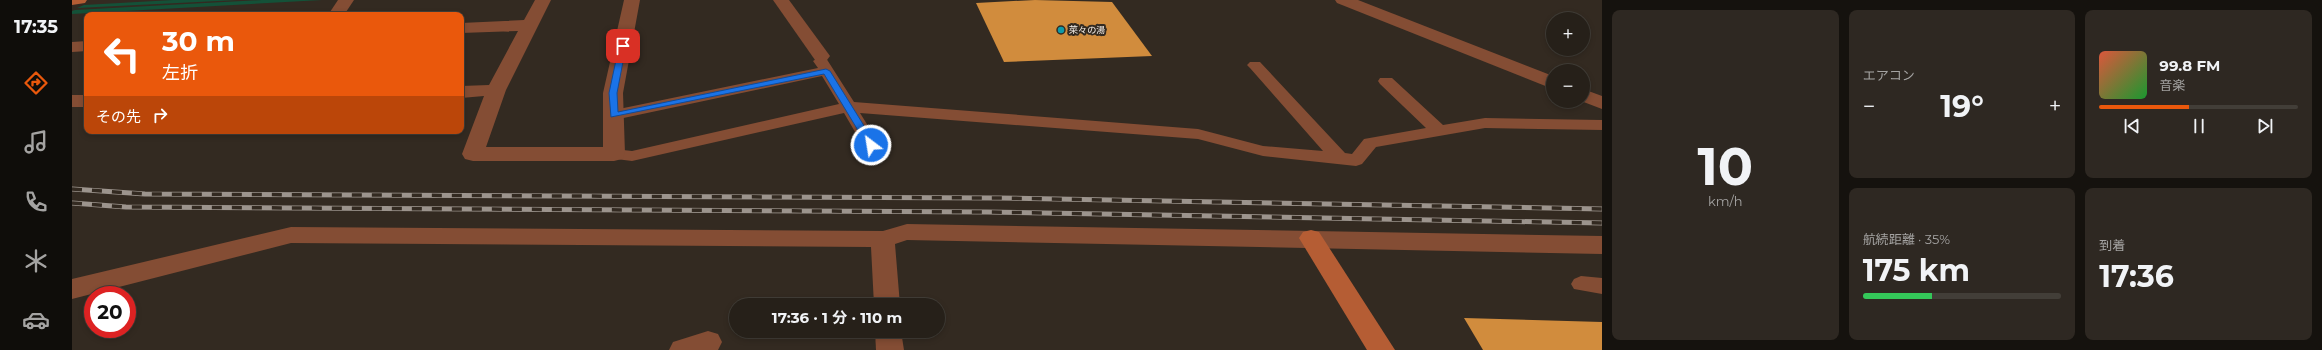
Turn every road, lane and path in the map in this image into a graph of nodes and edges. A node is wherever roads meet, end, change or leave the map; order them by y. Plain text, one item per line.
1 (72, 0) edge
2 (79, 0) edge
3 (346, 0) edge
4 (543, 0) edge
5 (632, 0) edge
6 (781, 0) edge
7 (1344, 0) edge
8 (338, 12) edge
9 (529, 25) junction
10 (464, 28) edge
11 (84, 46) edge
12 (72, 47) edge
13 (823, 64) junction
14 (1255, 65) dead end
15 (1386, 81) dead end
16 (1546, 81) edge
17 (496, 90) junction
18 (464, 92) edge
19 (1590, 98) edge
20 (72, 101) edge
21 (84, 101) edge
22 (1602, 103) edge
23 (848, 107) junction
24 (614, 115) junction
25 (1602, 125) edge
26 (1439, 131) junction
27 (871, 145) dead end
28 (614, 154) junction
29 (1338, 158) junction
30 (1311, 238) junction
31 (883, 239) junction
32 (1602, 245) edge
33 (1581, 284) dead end
34 (1602, 286) edge
35 (72, 289) edge
36 (887, 298) edge
37 (889, 338) edge
38 (890, 350) edge
39 (1381, 350) edge

1 - 2 street
3 - 8 street
4 - 9 street
5 - 24 street
6 - 13 street
7 - 16 street
9 - 10 street
9 - 17 street
11 - 12 street
13 - 23 lane
13 - 24 lane
14 - 29 lane
15 - 26 lane
17 - 18 street
17 - 28 street
19 - 22 street
20 - 21 street
23 - 27 lane
23 - 28 lane
23 - 29 lane
24 - 28 street
25 - 26 lane
26 - 29 lane
30 - 31 street
30 - 32 street
30 - 39 street
31 - 35 street
31 - 36 street
33 - 34 lane
37 - 38 street

